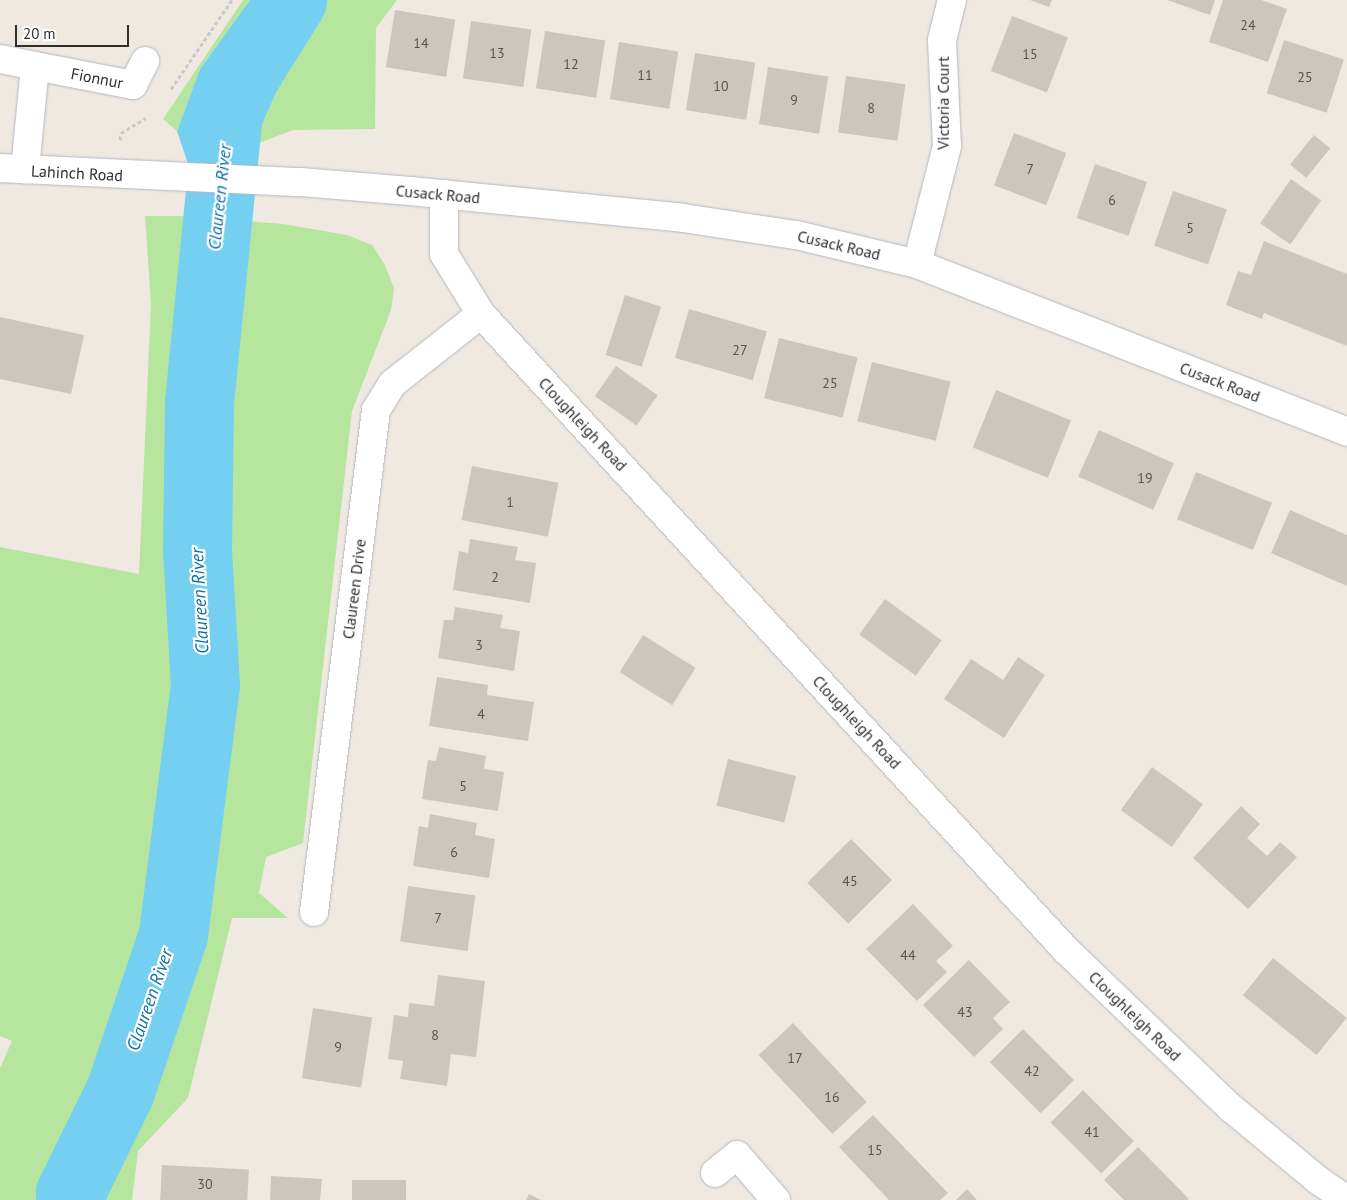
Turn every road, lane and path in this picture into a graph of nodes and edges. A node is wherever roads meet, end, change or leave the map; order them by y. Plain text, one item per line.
1 (952, 0) edge
2 (0, 59) edge
3 (145, 61) dead end
4 (35, 66) junction
5 (12, 169) edge
6 (301, 182) joint
7 (444, 194) junction
8 (917, 264) junction
9 (481, 314) junction
10 (1347, 432) edge
11 (314, 912) dead end
12 (715, 1173) dead end
13 (776, 1200) edge
14 (1347, 1200) edge

1 - 8 street, Victoria Court
2 - 4 street, Fionnur
3 - 4 street, Fionnur
4 - 5 street
5 - 6 street, Lahinch Road
6 - 7 street, Cusack Road
7 - 8 street, Cusack Road
7 - 9 street, Cloughleigh Road
8 - 10 street, Cusack Road
9 - 11 street, Claureen Drive
9 - 14 street, Cloughleigh Road
12 - 13 street

